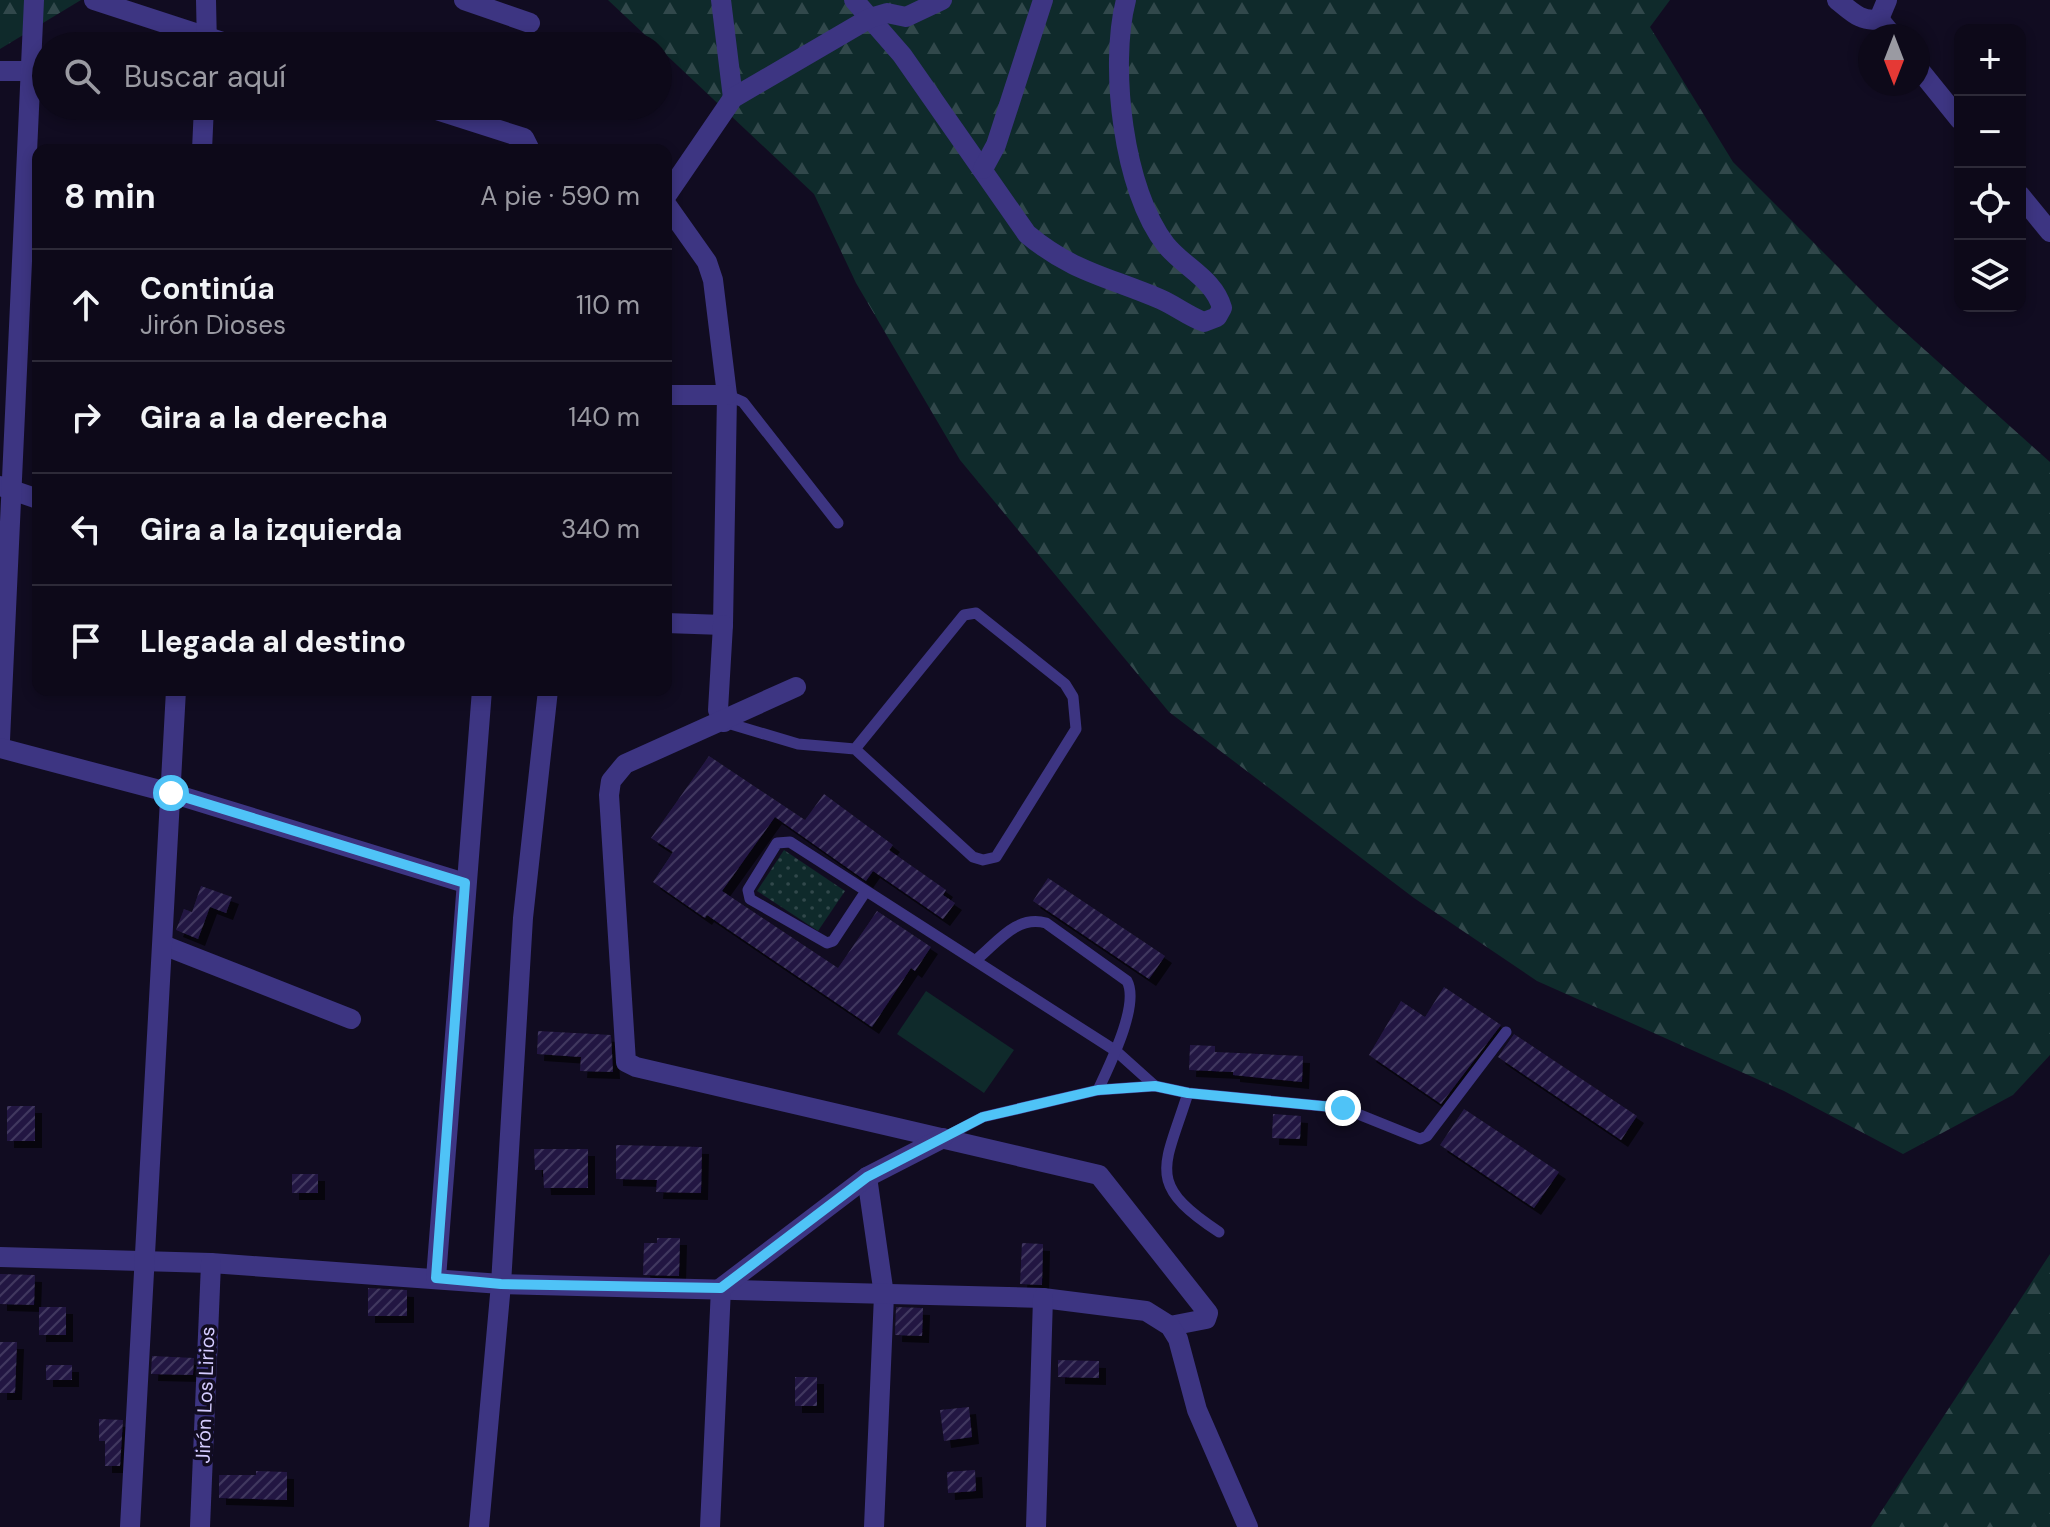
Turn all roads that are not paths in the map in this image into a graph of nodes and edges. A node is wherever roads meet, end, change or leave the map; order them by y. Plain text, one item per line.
1 (34, 0) edge
2 (94, 0) edge
3 (206, 0) edge
4 (464, 0) edge
5 (721, 0) edge
6 (854, 0) edge
7 (942, 0) edge
8 (1043, 0) edge
9 (1126, 0) edge
10 (1837, 0) edge
11 (1883, 9) edge
12 (906, 17) junction
13 (870, 18) junction
14 (530, 23) dead end
15 (33, 32) edge
16 (180, 32) edge
17 (207, 32) edge
18 (32, 47) edge
19 (902, 55) junction
20 (0, 71) edge
21 (31, 71) junction
22 (1930, 83) edge
23 (733, 98) junction
24 (1954, 113) edge
25 (203, 120) edge
26 (468, 120) edge
27 (202, 144) edge
28 (527, 144) edge
29 (983, 169) junction
30 (672, 187) edge
31 (2026, 202) edge
32 (672, 212) edge
33 (2050, 232) edge
34 (672, 395) edge
35 (727, 395) junction
36 (7, 488) edge
37 (32, 497) edge
38 (838, 523) dead end
39 (672, 623) edge
40 (723, 625) junction
41 (796, 687) dead end
42 (176, 696) edge
43 (481, 696) edge
44 (547, 696) edge
45 (724, 722) junction
46 (0, 740) edge
47 (0, 748) edge
48 (855, 749) junction
49 (171, 793) junction
50 (465, 883) junction
51 (866, 891) junction
52 (163, 945) junction
53 (976, 960) junction
54 (351, 1019) dead end
55 (1506, 1032) dead end
56 (1116, 1051) junction
57 (1155, 1086) junction
58 (1098, 1090) junction
59 (1188, 1093) junction
60 (943, 1138) junction
61 (867, 1177) junction
62 (1219, 1232) dead end
63 (0, 1257) edge
64 (145, 1262) junction
65 (211, 1263) junction
66 (436, 1278) junction
67 (501, 1284) junction
68 (721, 1288) junction
69 (884, 1295) junction
70 (1043, 1298) junction
71 (1170, 1326) junction
72 (130, 1527) edge
73 (200, 1527) edge
74 (479, 1527) edge
75 (710, 1527) edge
76 (874, 1527) edge
77 (1036, 1527) edge
78 (1248, 1527) edge

1 - 15 street
2 - 16 street
3 - 17 street
4 - 14 street
5 - 23 street
6 - 13 street
7 - 12 street
8 - 29 street
9 - 29 street
10 - 11 street
12 - 13 street
12 - 19 street
13 - 19 street
13 - 23 street
18 - 21 street
19 - 29 street
20 - 21 street
21 - 36 street
22 - 24 street
23 - 30 street
25 - 27 street
26 - 28 street
31 - 33 street
32 - 35 street
34 - 35 street
35 - 38 lane
35 - 40 street
36 - 37 street
36 - 46 street
39 - 40 street
40 - 45 street
41 - 45 street
42 - 49 street
43 - 50 street
44 - 67 street
45 - 48 lane
45 - 60 street
47 - 49 street
48 - 48 lane
49 - 50 street
49 - 52 street
50 - 66 street
51 - 51 lane
51 - 53 lane
52 - 54 street
52 - 64 street
53 - 56 lane
53 - 56 lane
55 - 59 lane
56 - 57 lane
56 - 58 lane
57 - 58 lane
57 - 59 lane
58 - 60 lane
59 - 62 lane
60 - 61 street
60 - 71 street
61 - 68 street
61 - 69 street
63 - 64 street
64 - 65 street
64 - 72 street
65 - 66 street
65 - 73 street, Jirón Los Lirios
66 - 67 street
67 - 68 street
67 - 74 street
68 - 69 street
68 - 75 street
69 - 70 street
69 - 76 street
70 - 71 street
70 - 77 street
71 - 78 street

